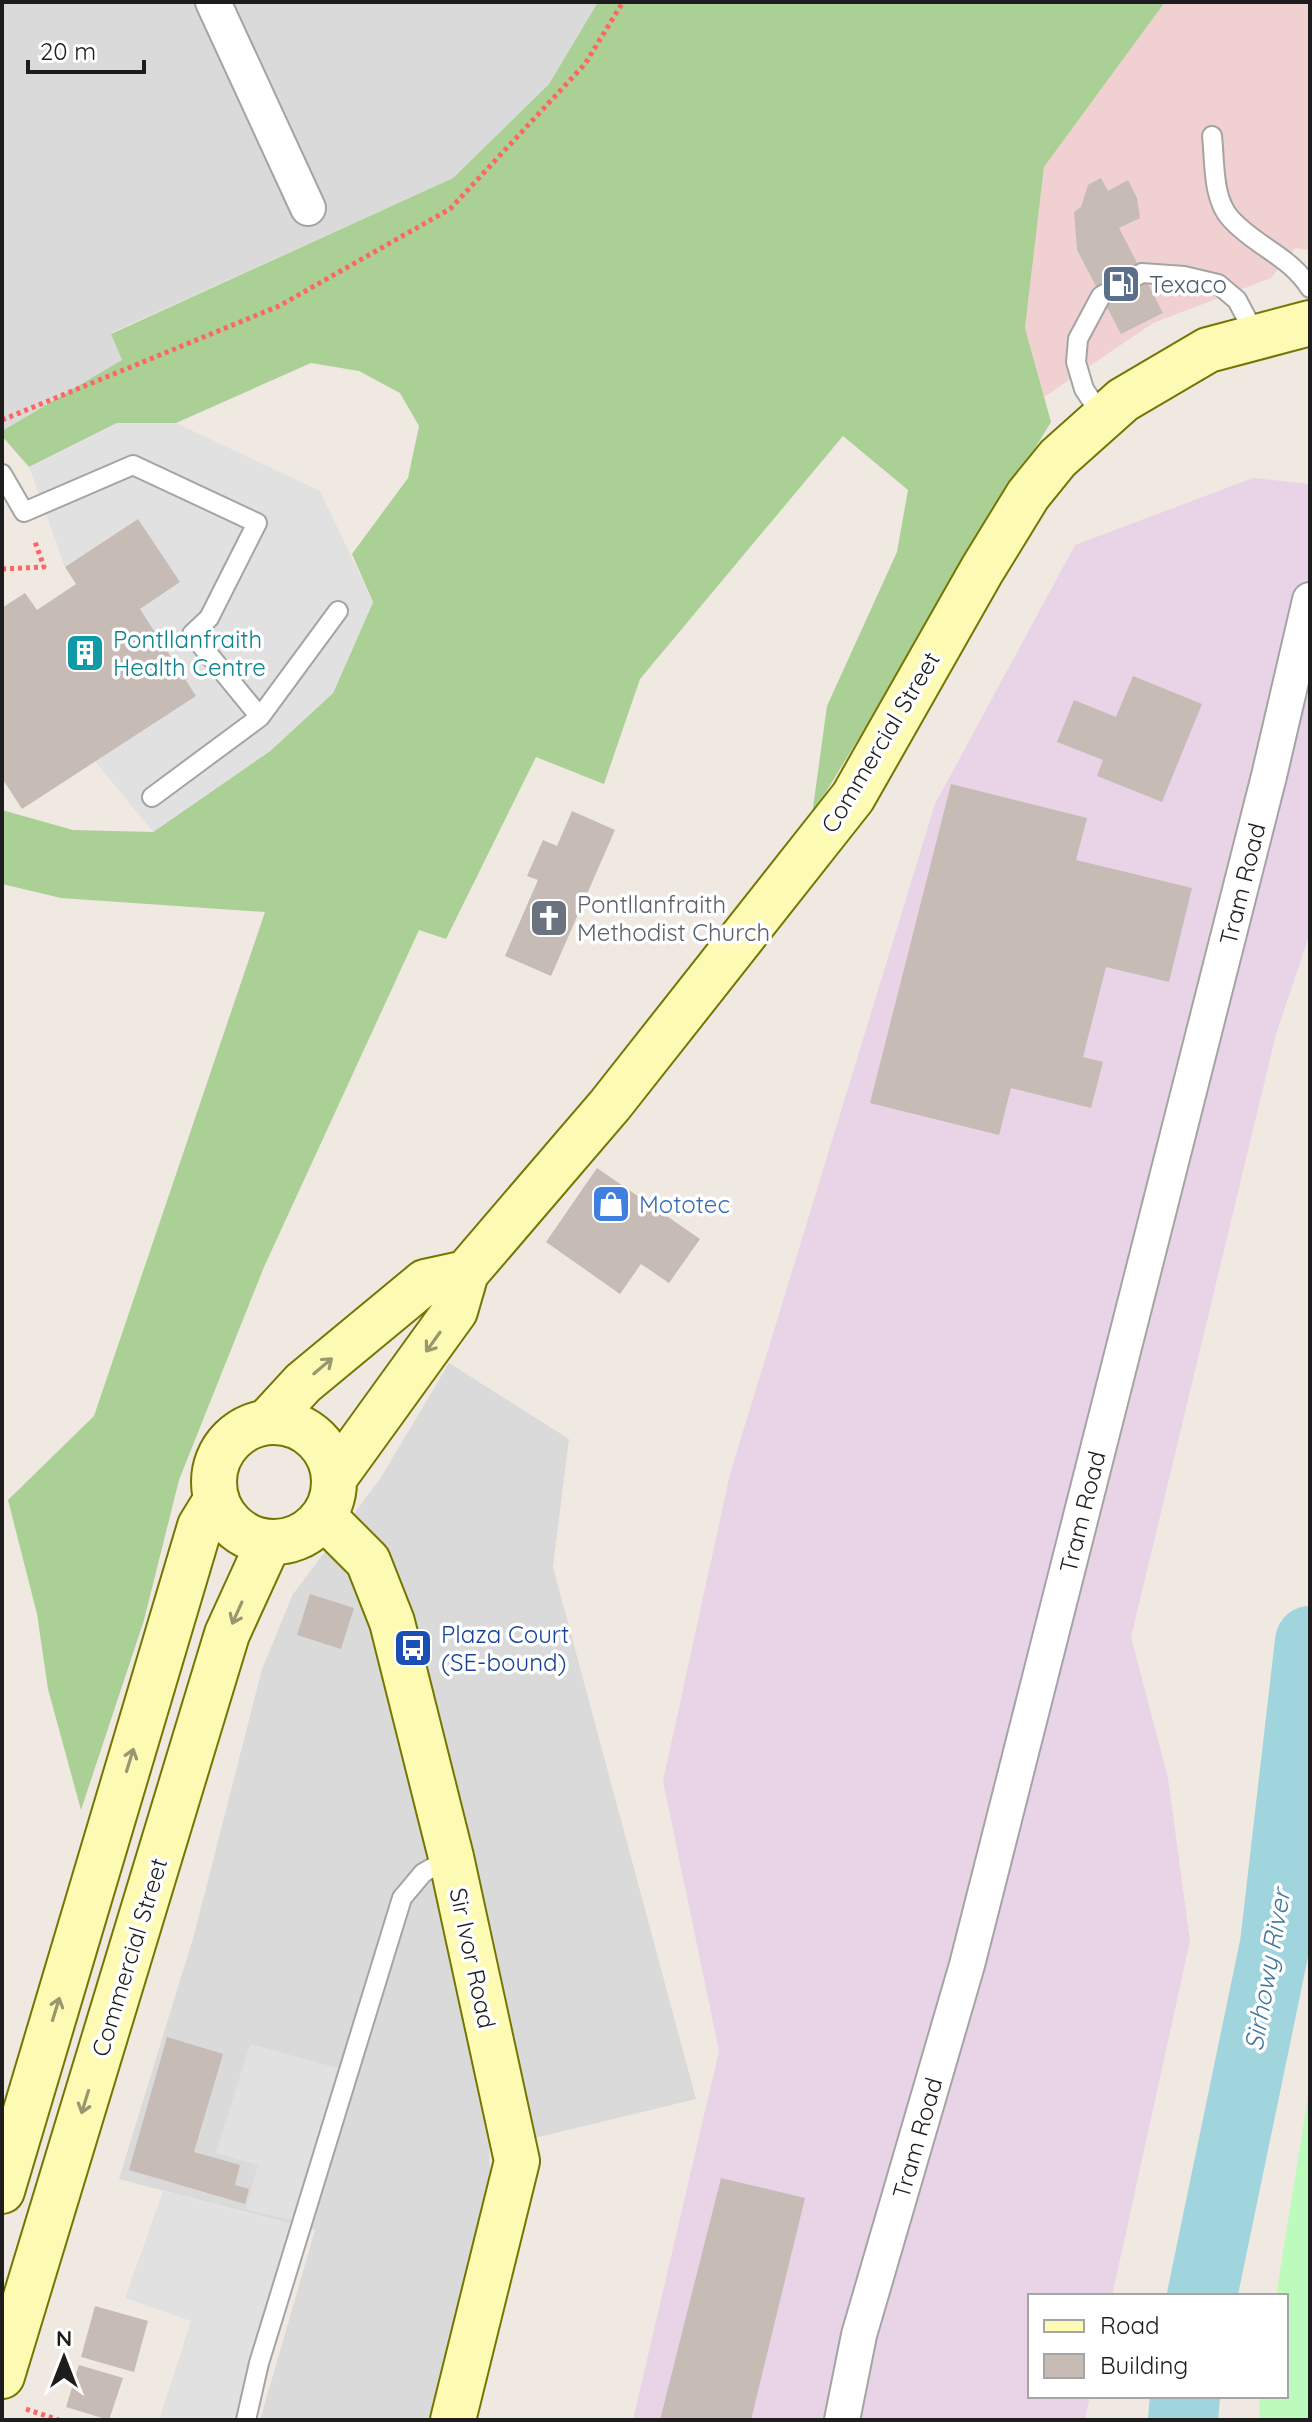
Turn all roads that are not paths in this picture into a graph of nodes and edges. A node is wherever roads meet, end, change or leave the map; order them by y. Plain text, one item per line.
1 (213, 2) edge
2 (1212, 136) dead end
3 (308, 208) dead end
4 (1310, 288) edge
5 (1310, 323) edge
6 (1256, 336) junction
7 (1102, 416) junction
8 (2, 474) edge
9 (1310, 600) edge
10 (338, 611) dead end
11 (260, 717) junction
12 (152, 797) dead end
13 (466, 1273) junction
14 (268, 1421) junction
15 (329, 1497) junction
16 (216, 1500) junction
17 (269, 1542) junction
18 (451, 1857) junction
19 (2, 2191) edge
20 (9, 2391) edge
21 (246, 2420) edge
22 (453, 2420) edge
23 (842, 2420) edge

1 - 3 street
2 - 4 lane
5 - 6 main road, Commercial Street
6 - 7 main road, Commercial Street
6 - 7 lane
7 - 13 main road, Commercial Street
8 - 11 lane
9 - 23 street, Tram Road
10 - 11 lane
11 - 12 lane
14 -> 13 main road
13 -> 15 main road, Commercial Street
14 - 15 main road
14 - 16 main road
15 - 17 main road, Commercial Street
15 - 18 main road, Sir Ivor Road
16 - 17 main road
19 -> 16 main road
17 -> 20 main road, Commercial Street
18 - 21 lane
18 - 22 main road, Sir Ivor Road

